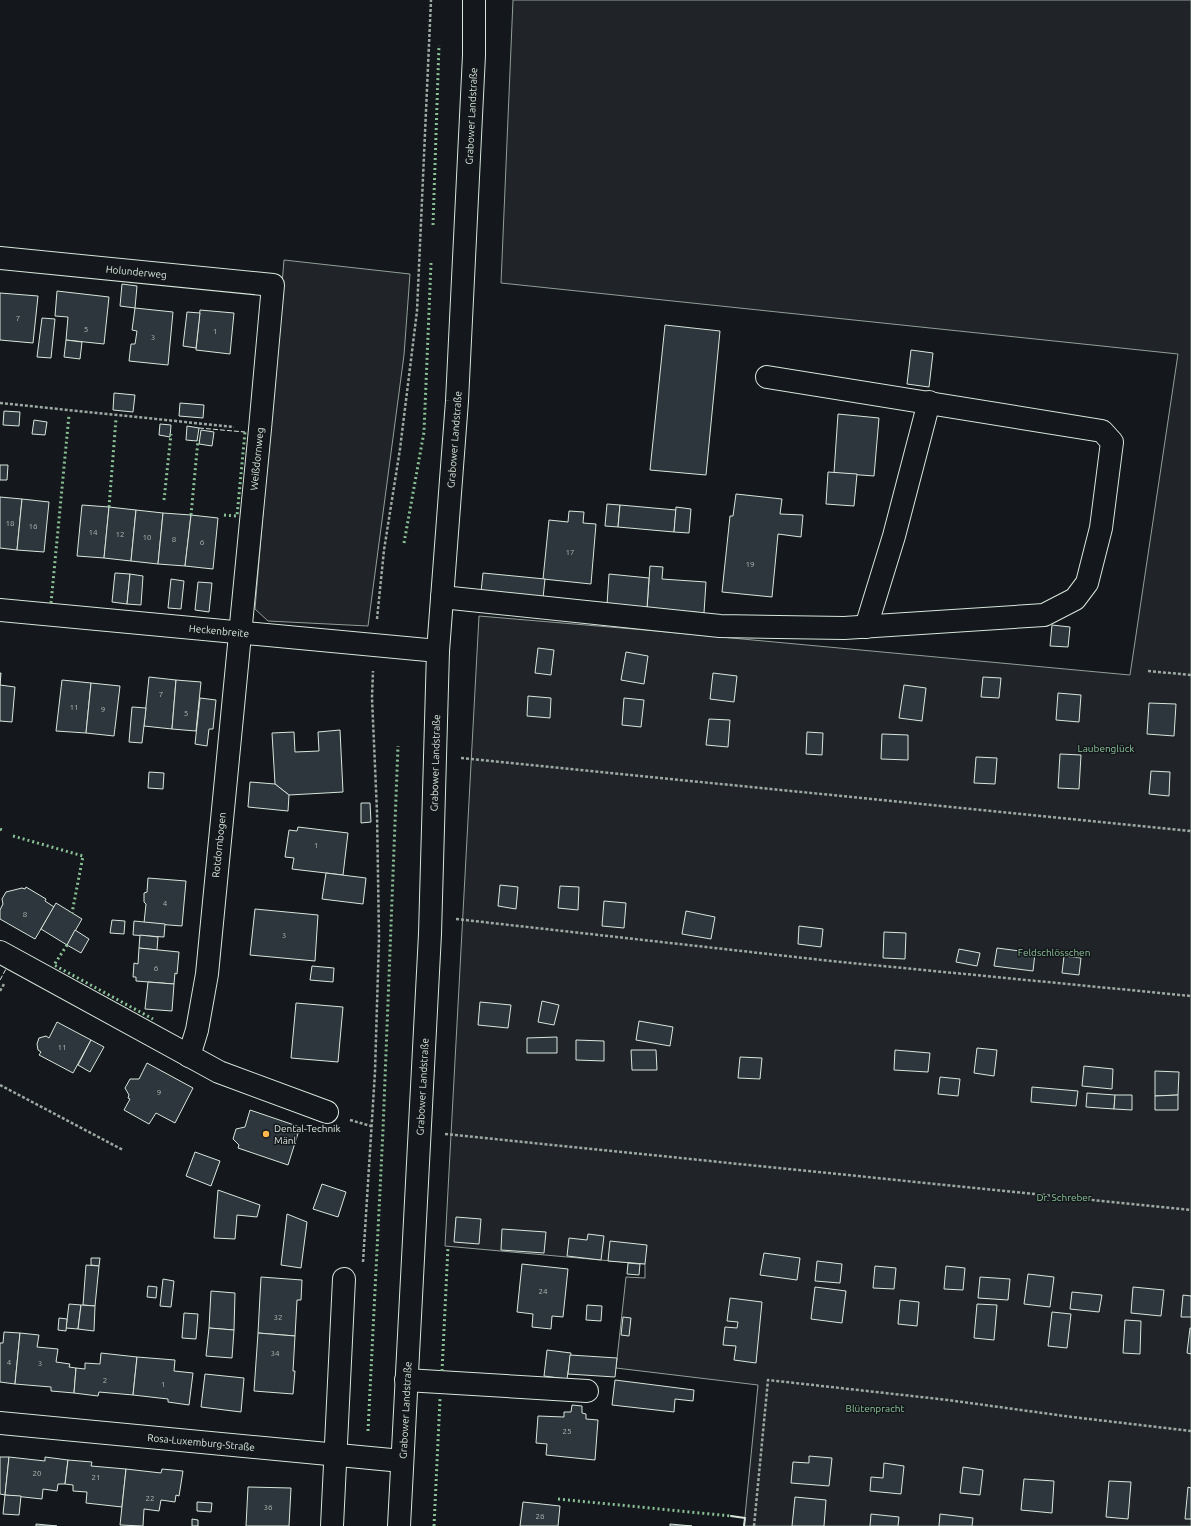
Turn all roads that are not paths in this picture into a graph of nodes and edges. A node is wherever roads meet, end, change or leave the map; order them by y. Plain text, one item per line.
1 (474, 0) edge
2 (0, 258) edge
3 (273, 286) joint
4 (767, 376) dead end
5 (929, 402) junction
6 (442, 597) junction
7 (0, 610) edge
8 (866, 627) junction
9 (240, 633) junction
10 (438, 651) junction
11 (0, 952) edge
12 (189, 1056) junction
13 (327, 1112) dead end
14 (344, 1279) dead end
15 (406, 1380) junction
16 (587, 1391) dead end
17 (0, 1423) edge
18 (336, 1455) junction
19 (402, 1461) junction
20 (332, 1526) edge
21 (399, 1526) edge

1 - 6 street, Grabower Landstraße
2 - 3 street, Holunderweg
3 - 9 street, Weißdornweg
4 - 5 street
5 - 8 street
5 - 8 street
6 - 8 street
6 - 10 street, Grabower Landstraße
7 - 9 street, Heckenbreite
9 - 10 street, Heckenbreite
9 - 12 street, Rotdornbogen
10 - 15 street, Grabower Landstraße
11 - 12 street
12 - 13 street
14 - 18 street
15 - 16 street
15 - 19 street, Grabower Landstraße
17 - 18 street, Rosa-Luxemburg-Straße
18 - 19 street, Rosa-Luxemburg-Straße
18 - 20 street
19 - 21 street, Grabower Landstraße

